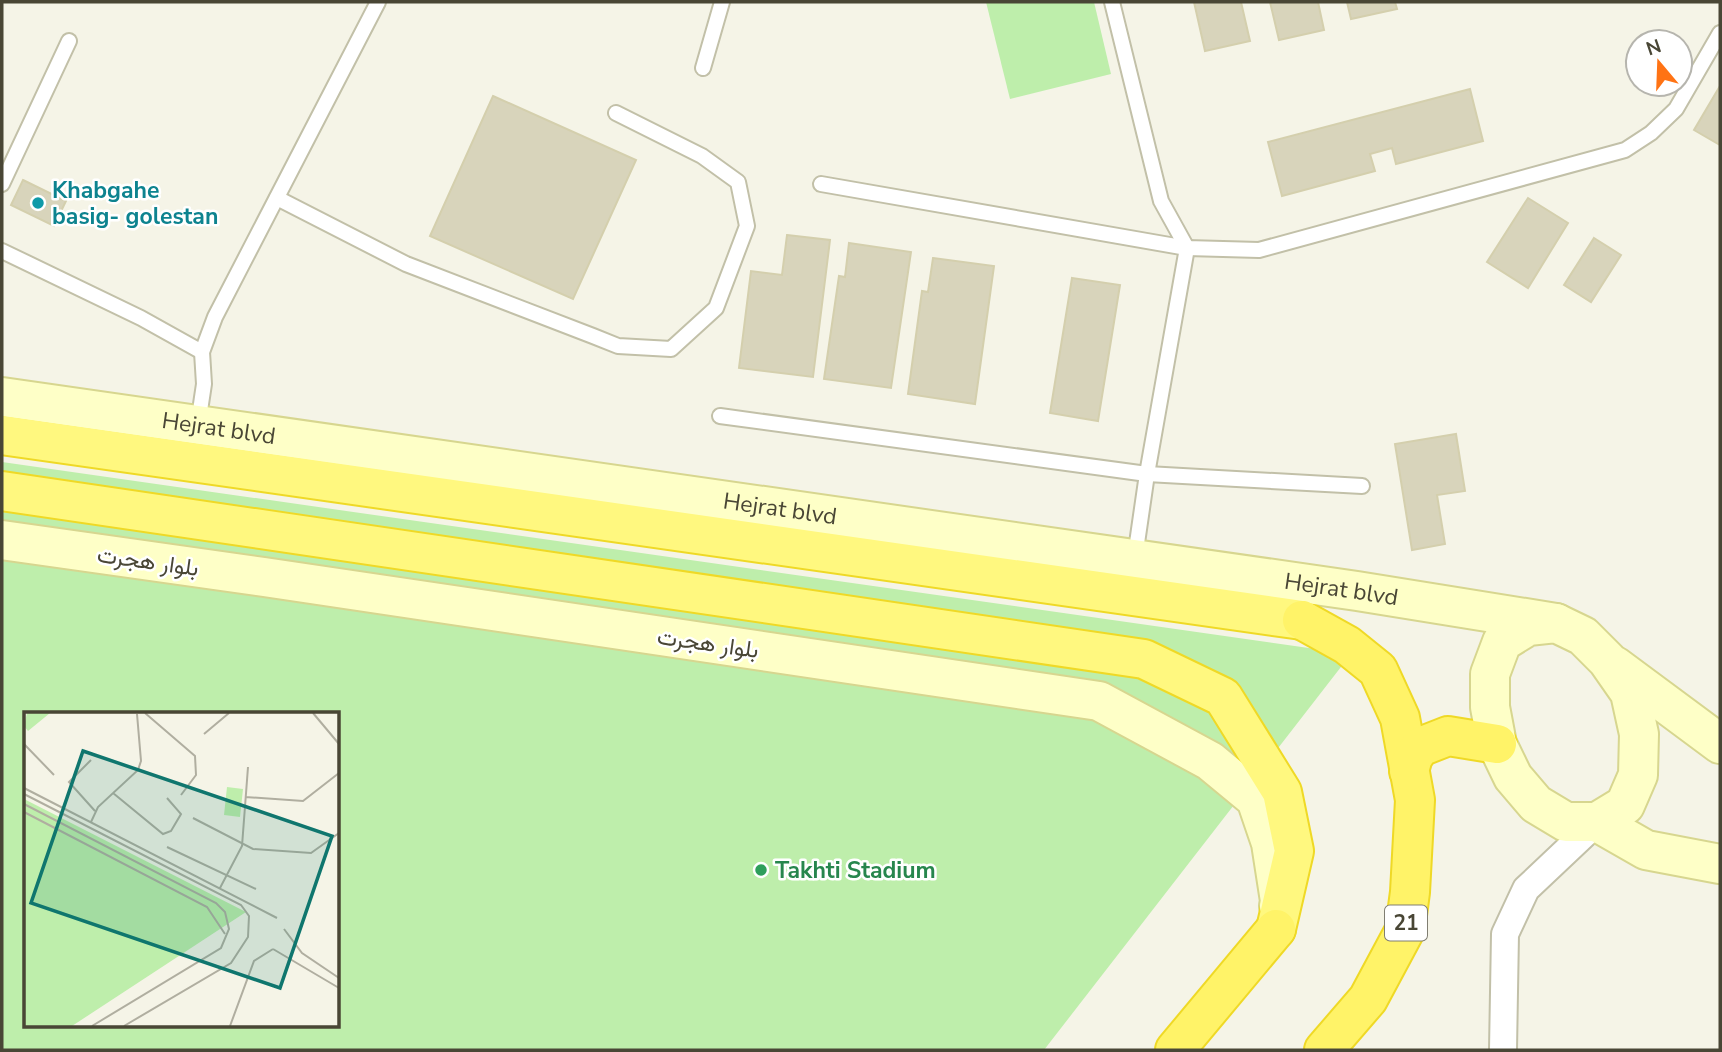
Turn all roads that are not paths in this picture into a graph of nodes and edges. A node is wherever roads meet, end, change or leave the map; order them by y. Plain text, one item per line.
1 (378, 2) edge
2 (722, 2) edge
3 (1112, 2) edge
4 (1720, 33) edge
5 (69, 41) dead end
6 (703, 68) dead end
7 (616, 113) dead end
8 (2, 184) edge
9 (821, 184) dead end
10 (277, 198) junction
11 (1187, 248) junction
12 (2, 251) edge
13 (202, 352) junction
14 (2, 397) edge
15 (720, 416) dead end
16 (198, 425) junction
17 (2, 435) edge
18 (1147, 474) junction
19 (1362, 486) dead end
20 (2, 491) edge
21 (2, 540) edge
22 (1135, 559) junction
23 (1556, 623) junction
24 (1607, 660) junction
25 (1497, 744) junction
26 (1720, 744) edge
27 (1409, 771) junction
28 (1597, 822) junction
29 (1720, 864) edge
30 (1276, 929) junction
31 (1175, 1050) edge
32 (1324, 1050) edge
33 (1503, 1050) edge

1 - 10 lane
2 - 6 lane
3 - 11 lane
4 - 11 lane
5 - 8 lane
7 - 10 lane
9 - 11 lane
10 - 13 lane
11 - 18 lane
12 - 13 lane
13 - 16 lane
14 - 16 main road, Hejrat blvd
15 - 18 lane
16 - 22 main road, Hejrat blvd
17 - 27 highway, Hejrat blvd
18 - 19 lane
18 - 22 lane
20 - 30 highway
21 - 30 main road, بلوار هجرت
22 - 23 main road, Hejrat blvd
23 - 24 main road
23 - 25 main road
24 - 26 main road
24 - 28 main road
25 - 27 highway
25 - 28 main road
27 - 32 highway, 21
28 - 29 main road
28 - 33 street
30 - 31 highway

